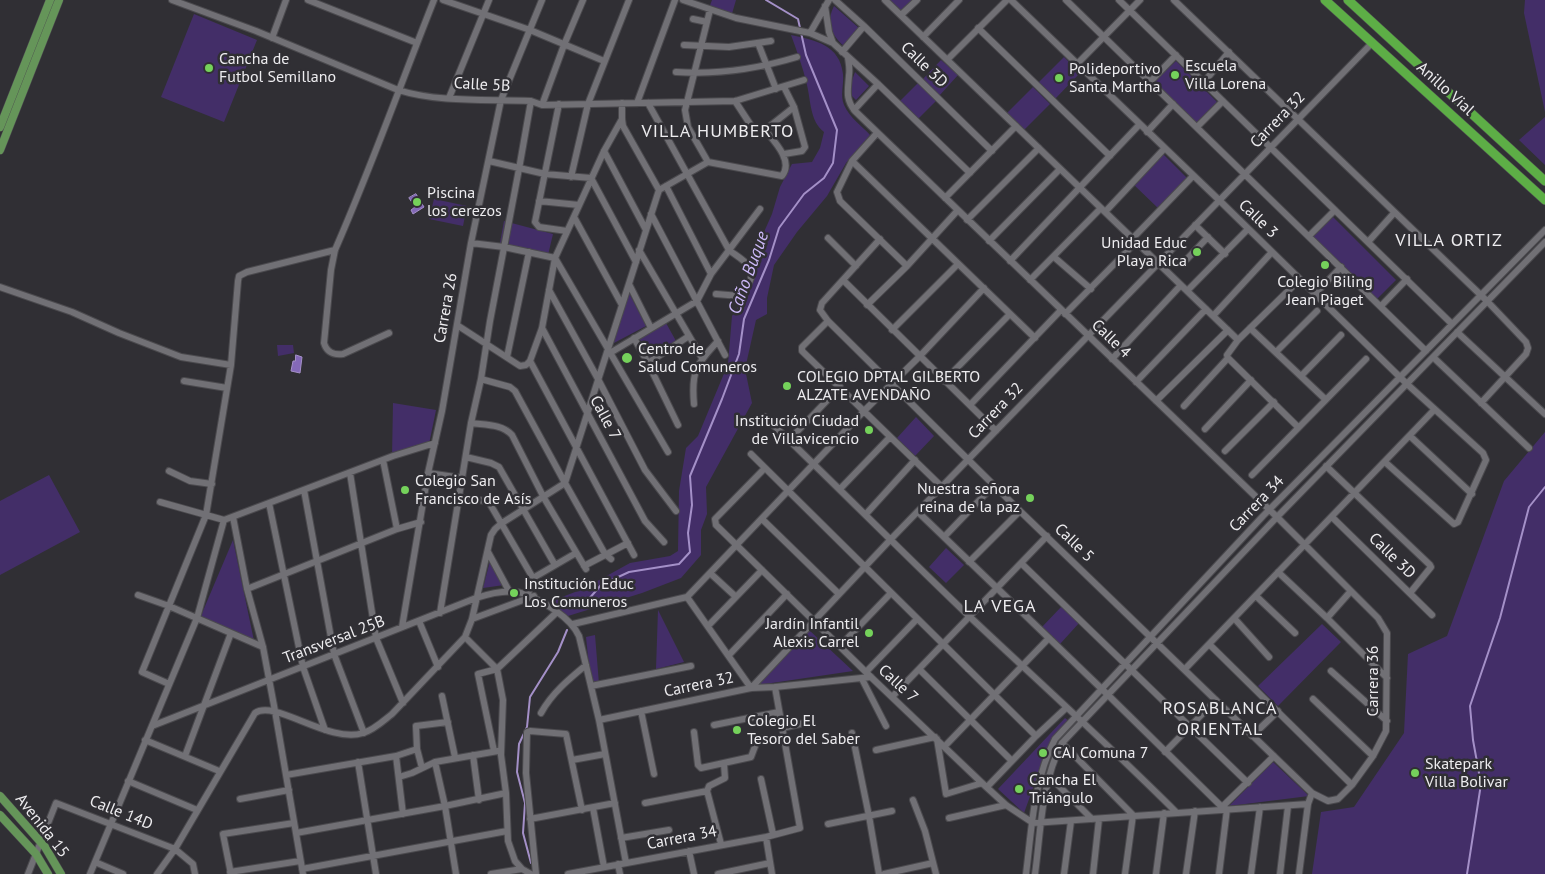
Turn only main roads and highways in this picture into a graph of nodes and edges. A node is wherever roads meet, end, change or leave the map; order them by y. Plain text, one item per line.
1 (50, 0) edge
2 (59, 0) edge
3 (1325, 0) edge
4 (1348, 0) edge
5 (0, 127) edge
6 (0, 150) edge
7 (1545, 181) edge
8 (1545, 200) edge
9 (0, 796) edge
10 (0, 815) edge
11 (48, 874) edge
12 (61, 874) edge

1 - 5 main road
2 - 6 main road
3 - 8 highway, Anillo Vial
4 - 7 highway, Anillo Vial
9 - 12 main road, Avenida 15
10 - 11 main road, Avenida 15

